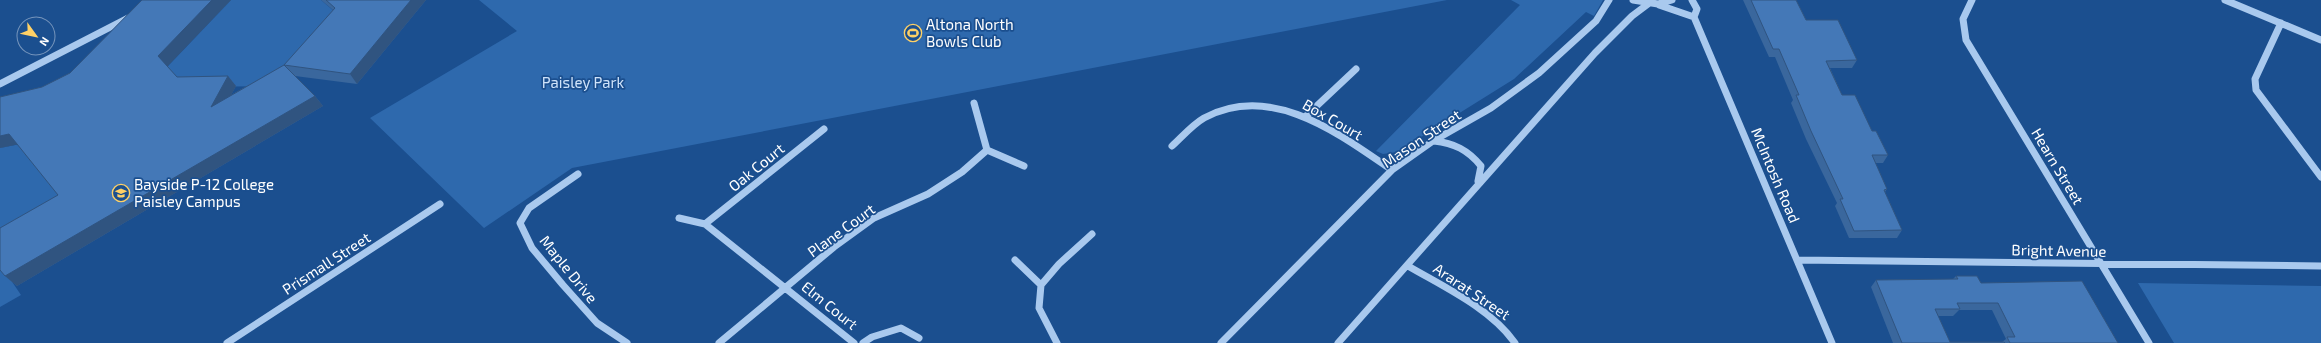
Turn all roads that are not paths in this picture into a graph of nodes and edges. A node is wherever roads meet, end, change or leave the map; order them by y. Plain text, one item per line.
1 (1608, 0) edge
2 (1633, 0) edge
3 (1672, 0) edge
4 (1692, 0) edge
5 (1972, 0) edge
6 (2225, 0) edge
7 (1648, 4) junction
8 (1658, 4) junction
9 (1694, 17) junction
10 (128, 18) edge
11 (2281, 23) junction
12 (2321, 40) edge
13 (1356, 68) dead end
14 (0, 84) edge
15 (974, 102) dead end
16 (1306, 116) junction
17 (824, 129) dead end
18 (1434, 142) junction
19 (1172, 146) dead end
20 (987, 150) junction
21 (1024, 166) dead end
22 (1392, 170) junction
23 (578, 174) dead end
24 (2321, 177) edge
25 (1475, 187) junction
26 (440, 204) dead end
27 (679, 218) dead end
28 (705, 224) junction
29 (1092, 234) dead end
30 (1015, 260) dead end
31 (1797, 260) junction
32 (2102, 264) junction
33 (1408, 266) junction
34 (2321, 266) edge
35 (1041, 284) junction
36 (787, 288) junction
37 (919, 338) dead end
38 (227, 343) edge
39 (627, 343) edge
40 (719, 343) edge
41 (854, 343) edge
42 (863, 343) edge
43 (1057, 343) edge
44 (1221, 343) edge
45 (1338, 343) edge
46 (1515, 343) edge
47 (1832, 343) edge
48 (2149, 343) edge

1 - 18 street, Mason Street
2 - 7 street
3 - 8 street
4 - 9 street, McIntosh Road
5 - 32 street, Hearn Street
6 - 11 street
7 - 8 street
7 - 25 street
8 - 9 street
9 - 31 street, McIntosh Road
10 - 14 street
11 - 12 street
11 - 24 street
13 - 16 street
15 - 20 street
16 - 19 street, Box Court
16 - 22 street, Box Court
17 - 28 street, Oak Court
18 - 22 street, Mason Street
18 - 25 street
20 - 21 street
20 - 36 street, Plane Court
22 - 44 street, Mason Street
23 - 39 street, Maple Drive
25 - 33 street
26 - 38 street, Prismall Street
27 - 28 street
28 - 36 street
29 - 35 street
30 - 35 street
31 - 32 street, Bright Avenue
31 - 47 street, McIntosh Road
32 - 34 street, Bright Avenue
32 - 48 street, Hearn Street
33 - 45 street
33 - 46 street, Ararat Street
35 - 43 street
36 - 40 street, Plane Court
36 - 41 street, Elm Court
37 - 42 street, Elm Court

